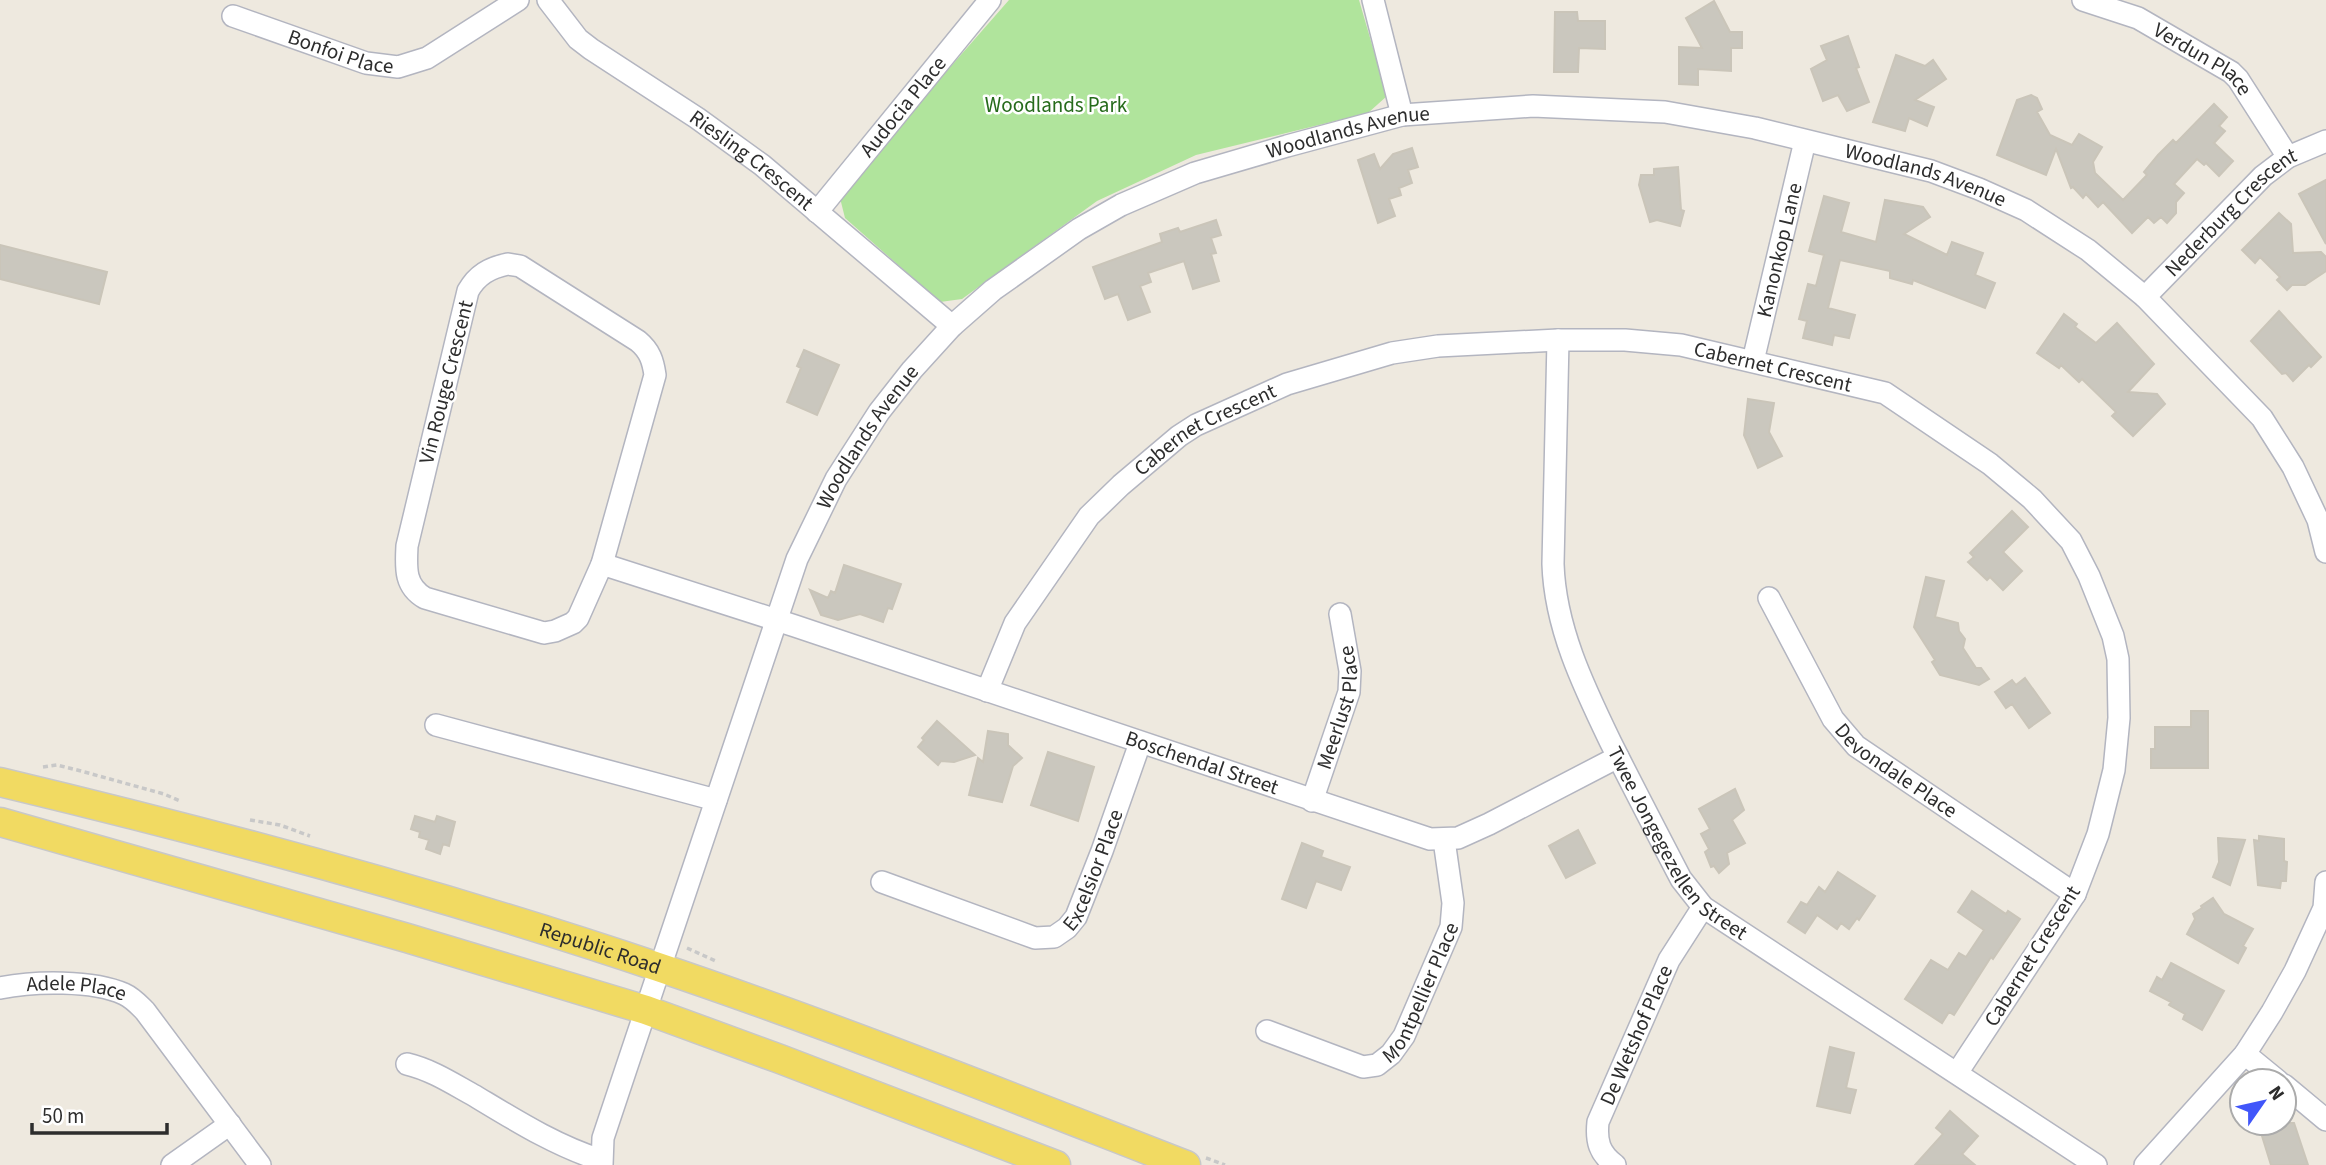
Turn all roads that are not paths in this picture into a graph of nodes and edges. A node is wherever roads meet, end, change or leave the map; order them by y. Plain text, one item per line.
1 (518, 0) edge
2 (548, 0) edge
3 (990, 0) edge
4 (1373, 0) edge
5 (2083, 0) edge
6 (2138, 9) edge
7 (233, 16) dead end
8 (1402, 115) junction
9 (1805, 141) junction
10 (2326, 141) edge
11 (2288, 157) junction
12 (817, 212) junction
13 (2145, 297) junction
14 (952, 326) junction
15 (1558, 340) junction
16 (1754, 361) junction
17 (2326, 552) edge
18 (602, 564) junction
19 (1769, 598) dead end
20 (1340, 614) dead end
21 (777, 621) junction
22 (987, 691) junction
23 (436, 725) dead end
24 (1140, 743) junction
25 (1618, 757) junction
26 (0, 782) edge
27 (716, 800) junction
28 (1312, 801) junction
29 (0, 822) edge
30 (1444, 840) junction
31 (883, 882) dead end
32 (2326, 882) edge
33 (2075, 894) junction
34 (1703, 907) junction
35 (2325, 908) edge
36 (659, 967) junction
37 (0, 988) edge
38 (646, 1010) junction
39 (1267, 1031) dead end
40 (2245, 1054) junction
41 (407, 1064) dead end
42 (2261, 1067) edge
43 (1957, 1073) junction
44 (2298, 1097) edge
45 (2326, 1120) edge
46 (230, 1124) junction
47 (601, 1162) edge
48 (172, 1165) edge
49 (260, 1165) edge
50 (1056, 1165) edge
51 (1186, 1165) edge
52 (1615, 1165) edge
53 (2096, 1165) edge
54 (2146, 1165) edge

1 - 7 street, Bonfoi Place
2 - 12 street, Riesling Crescent
3 - 12 street, Audocia Place
4 - 8 street
5 - 6 street, Verdun Place
6 - 11 street, Verdun Place
8 - 9 street, Woodlands Avenue
8 - 14 street, Woodlands Avenue
9 - 13 street, Woodlands Avenue
9 - 16 street, Kanonkop Lane
10 - 11 street, Nederburg Crescent
11 - 13 street, Nederburg Crescent
12 - 14 street, Riesling Crescent
13 - 17 street, Woodlands Avenue
14 - 21 street, Woodlands Avenue
15 - 16 street, Cabernet Crescent
15 - 22 street, Cabernet Crescent
15 - 25 street, Twee Jongegezellen Street
16 - 33 street, Cabernet Crescent
18 - 18 street, Vin Rouge Crescent
18 - 21 street
19 - 33 street, Devondale Place
20 - 28 street, Meerlust Place
21 - 22 street, Boschendal Street
21 - 27 street, Woodlands Avenue
22 - 24 street, Boschendal Street
23 - 27 street
24 - 28 street, Boschendal Street
24 - 31 street, Excelsior Place
25 - 30 street
25 - 34 street, Twee Jongegezellen Street
26 - 36 main road, Republic Road
27 - 36 street, Woodlands Avenue
28 - 30 street, Boschendal Street
29 - 38 main road
30 - 39 street, Montpellier Place
32 - 35 street
33 - 43 street, Cabernet Crescent
34 - 43 street, Twee Jongegezellen Street
34 - 52 street, De Wetshof Place
35 - 40 street
36 - 38 street, Woodlands Avenue
36 - 51 main road, Republic Road
37 - 46 street, Adele Place
38 - 47 street, Woodlands Avenue
38 - 50 main road
40 - 42 street
40 - 54 street
41 - 47 street
43 - 53 street, Twee Jongegezellen Street
44 - 45 street
46 - 48 street
46 - 49 street, Adele Place

